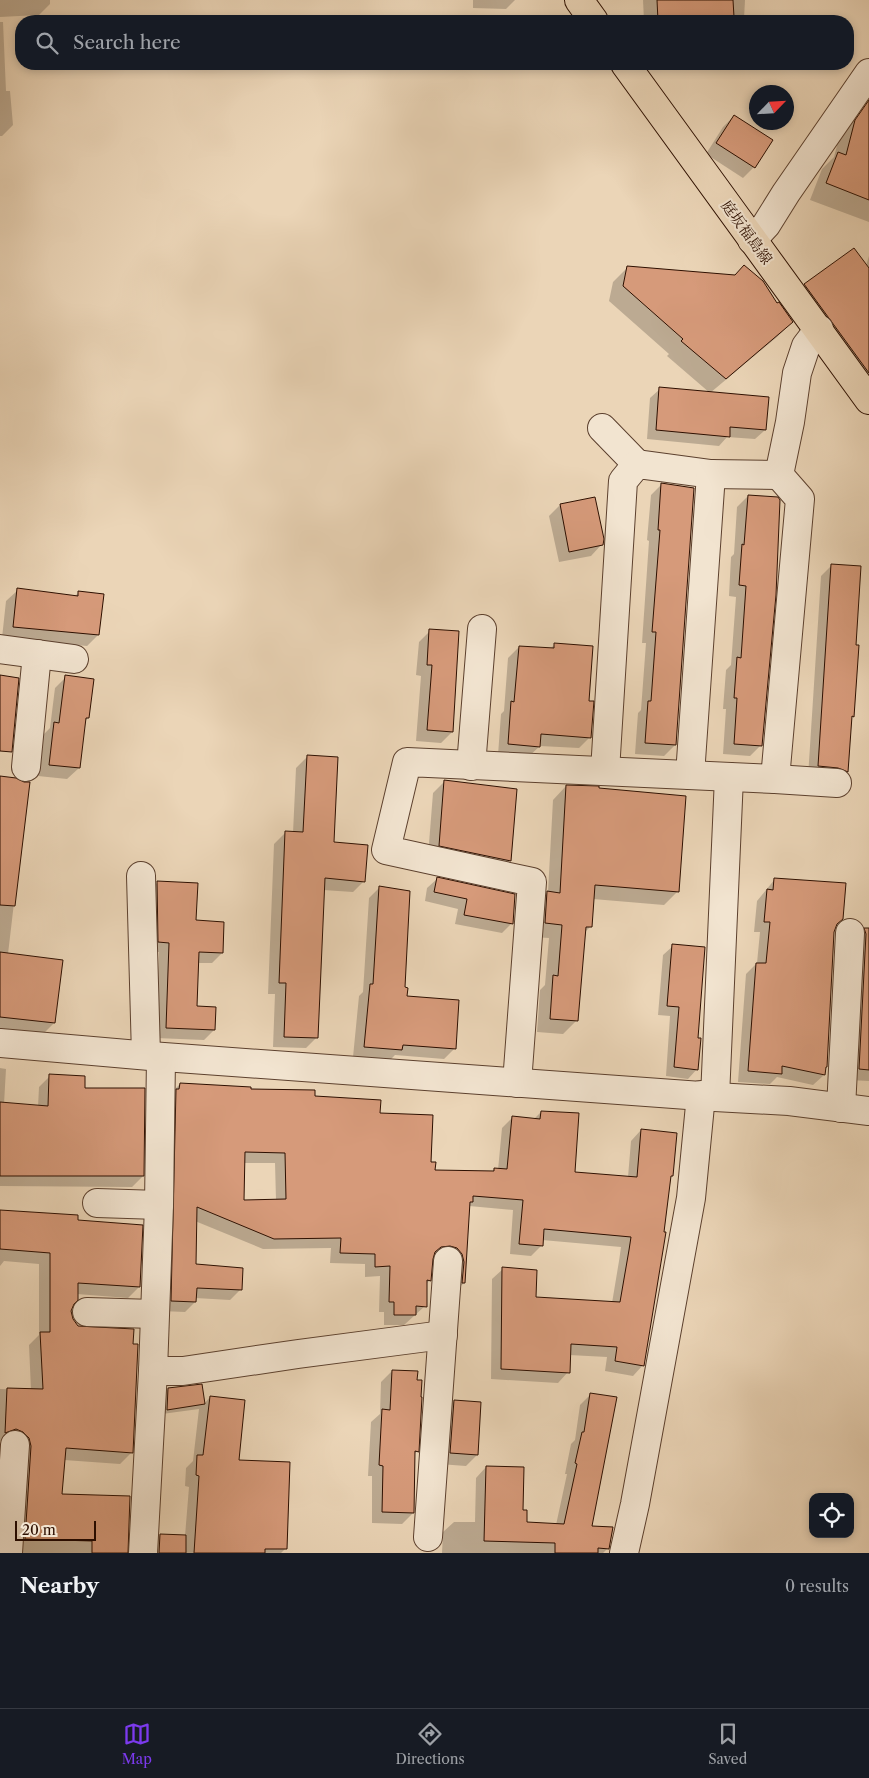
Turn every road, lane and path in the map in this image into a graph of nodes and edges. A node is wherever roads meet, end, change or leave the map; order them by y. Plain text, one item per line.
1 (579, 0) edge
2 (590, 15) edge
3 (629, 70) edge
4 (869, 73) edge
5 (752, 240) junction
6 (819, 329) junction
7 (869, 400) edge
8 (602, 428) dead end
9 (637, 464) junction
10 (711, 474) junction
11 (779, 475) junction
12 (482, 629) dead end
13 (0, 649) edge
14 (37, 654) junction
15 (74, 659) dead end
16 (471, 766) junction
17 (26, 767) dead end
18 (605, 772) junction
19 (690, 775) junction
20 (729, 777) junction
21 (774, 779) junction
22 (837, 783) dead end
23 (142, 876) dead end
24 (850, 933) dead end
25 (0, 1043) edge
26 (153, 1056) junction
27 (517, 1083) junction
28 (708, 1096) junction
29 (841, 1108) junction
30 (869, 1111) edge
31 (97, 1203) dead end
32 (158, 1205) junction
33 (448, 1261) dead end
34 (87, 1312) dead end
35 (154, 1314) junction
36 (443, 1335) junction
37 (153, 1371) junction
38 (15, 1444) dead end
39 (428, 1537) dead end
40 (6, 1542) edge
41 (143, 1553) edge
42 (624, 1553) edge

1 - 2 main road
3 - 5 main road, 庭坂福島線
4 - 5 street
5 - 6 main road, 庭坂福島線
6 - 7 main road, 庭坂福島線
6 - 11 street
8 - 9 street
9 - 10 street
9 - 18 street
10 - 11 street
10 - 19 street
11 - 21 street
12 - 16 street
13 - 14 street
14 - 15 street
14 - 17 street
16 - 18 street
16 - 27 street
18 - 19 street
19 - 20 street
20 - 21 street
20 - 28 street
21 - 22 street
23 - 26 street
24 - 29 street
25 - 26 street
26 - 27 street
26 - 32 street
27 - 28 street
28 - 29 street
28 - 42 street
29 - 30 street
31 - 32 street
32 - 35 street
33 - 36 street
34 - 35 street
35 - 37 street
36 - 37 street
36 - 39 street
37 - 41 street
38 - 40 street

